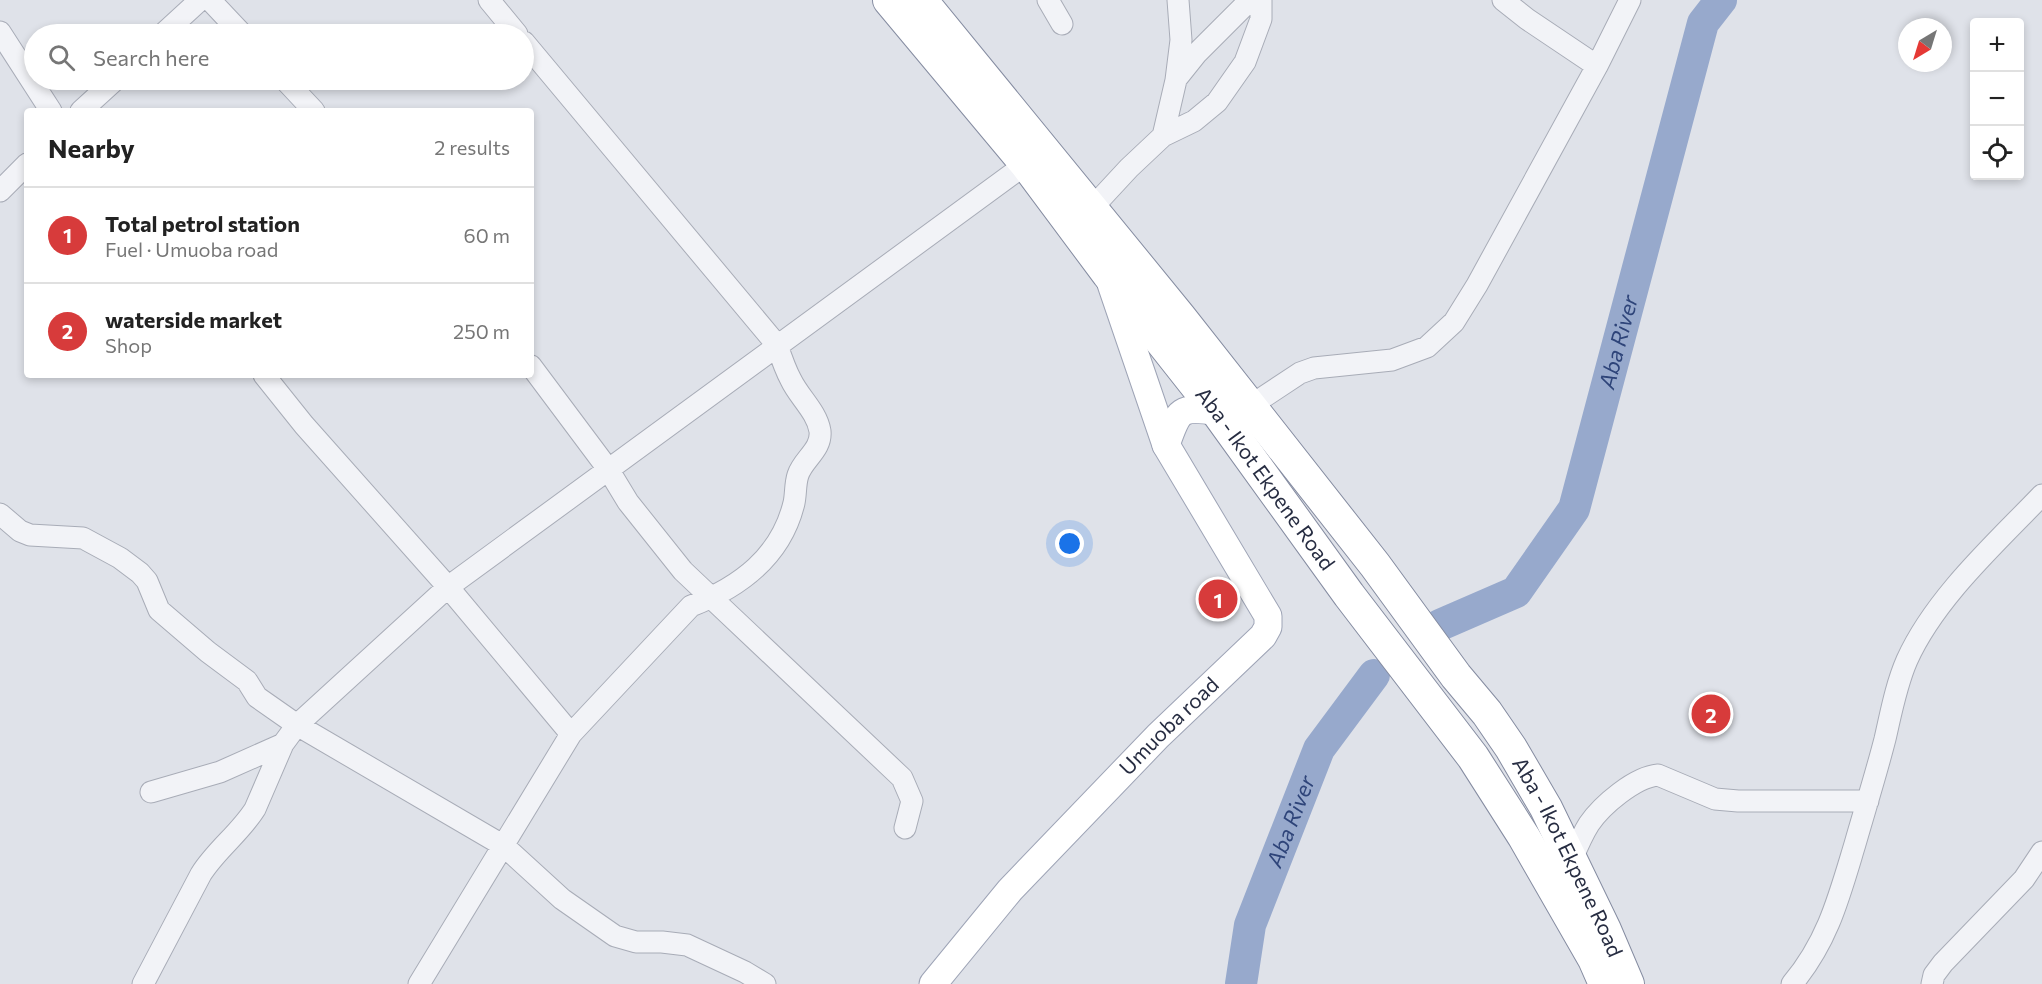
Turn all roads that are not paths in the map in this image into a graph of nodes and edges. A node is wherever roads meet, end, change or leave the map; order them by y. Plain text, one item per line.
1 (200, 0) edge
2 (210, 0) edge
3 (489, 0) edge
4 (889, 0) edge
5 (921, 0) edge
6 (1048, 0) edge
7 (1178, 0) edge
8 (1503, 0) edge
9 (1630, 0) edge
10 (1251, 6) edge
11 (174, 24) edge
12 (233, 24) edge
13 (509, 24) edge
14 (1062, 24) dead end
15 (0, 32) edge
16 (534, 54) edge
17 (1597, 66) junction
18 (24, 69) edge
19 (1176, 80) junction
20 (37, 90) edge
21 (104, 90) edge
22 (294, 90) edge
23 (49, 108) edge
24 (84, 108) edge
25 (311, 108) edge
26 (1163, 136) junction
27 (1026, 164) junction
28 (24, 167) edge
29 (0, 191) edge
30 (1091, 209) junction
31 (1108, 274) junction
32 (777, 345) junction
33 (534, 370) edge
34 (266, 378) edge
35 (1250, 406) junction
36 (1217, 412) junction
37 (1166, 446) junction
38 (608, 469) junction
39 (2042, 495) edge
40 (0, 514) edge
41 (448, 587) junction
42 (711, 598) junction
43 (297, 725) junction
44 (571, 734) junction
45 (283, 744) junction
46 (151, 792) dead end
47 (1868, 801) junction
48 (905, 828) dead end
49 (504, 846) junction
50 (2042, 852) edge
51 (1572, 859) junction
52 (143, 984) edge
53 (419, 984) edge
54 (765, 984) edge
55 (933, 984) edge
56 (1605, 984) edge
57 (1628, 984) edge
58 (1792, 984) edge
59 (1932, 984) edge

1 - 11 street
2 - 12 street
3 - 13 street
4 - 27 highway, Aba - Ikot Ekpene Road
5 - 30 highway, Aba - Ikot Ekpene Road
6 - 14 street
7 - 19 street
8 - 17 street
9 - 17 street
10 - 19 street
10 - 26 street
15 - 18 street
16 - 32 street
17 - 35 street
19 - 26 street
20 - 23 street
21 - 24 street
22 - 25 street
26 - 30 street
27 - 31 highway, Aba - Ikot Ekpene Road
27 - 32 street
28 - 29 street
30 - 35 highway, Aba - Ikot Ekpene Road
31 - 36 highway, Aba - Ikot Ekpene Road
31 - 37 main road, Umuoba road
32 - 38 street
32 - 42 street
33 - 38 street
34 - 41 street
35 - 51 highway, Aba - Ikot Ekpene Road
36 - 37 main road
36 - 56 highway, Aba - Ikot Ekpene Road
37 - 55 main road, Umuoba road
38 - 41 street
38 - 42 street
39 - 47 street
40 - 43 street
41 - 43 street
41 - 44 street
42 - 44 street
42 - 48 street
43 - 45 street
43 - 49 street
44 - 49 street
45 - 46 street
45 - 52 street
47 - 51 street
47 - 58 street
49 - 53 street
49 - 54 street
50 - 59 street
51 - 57 highway, Aba - Ikot Ekpene Road

